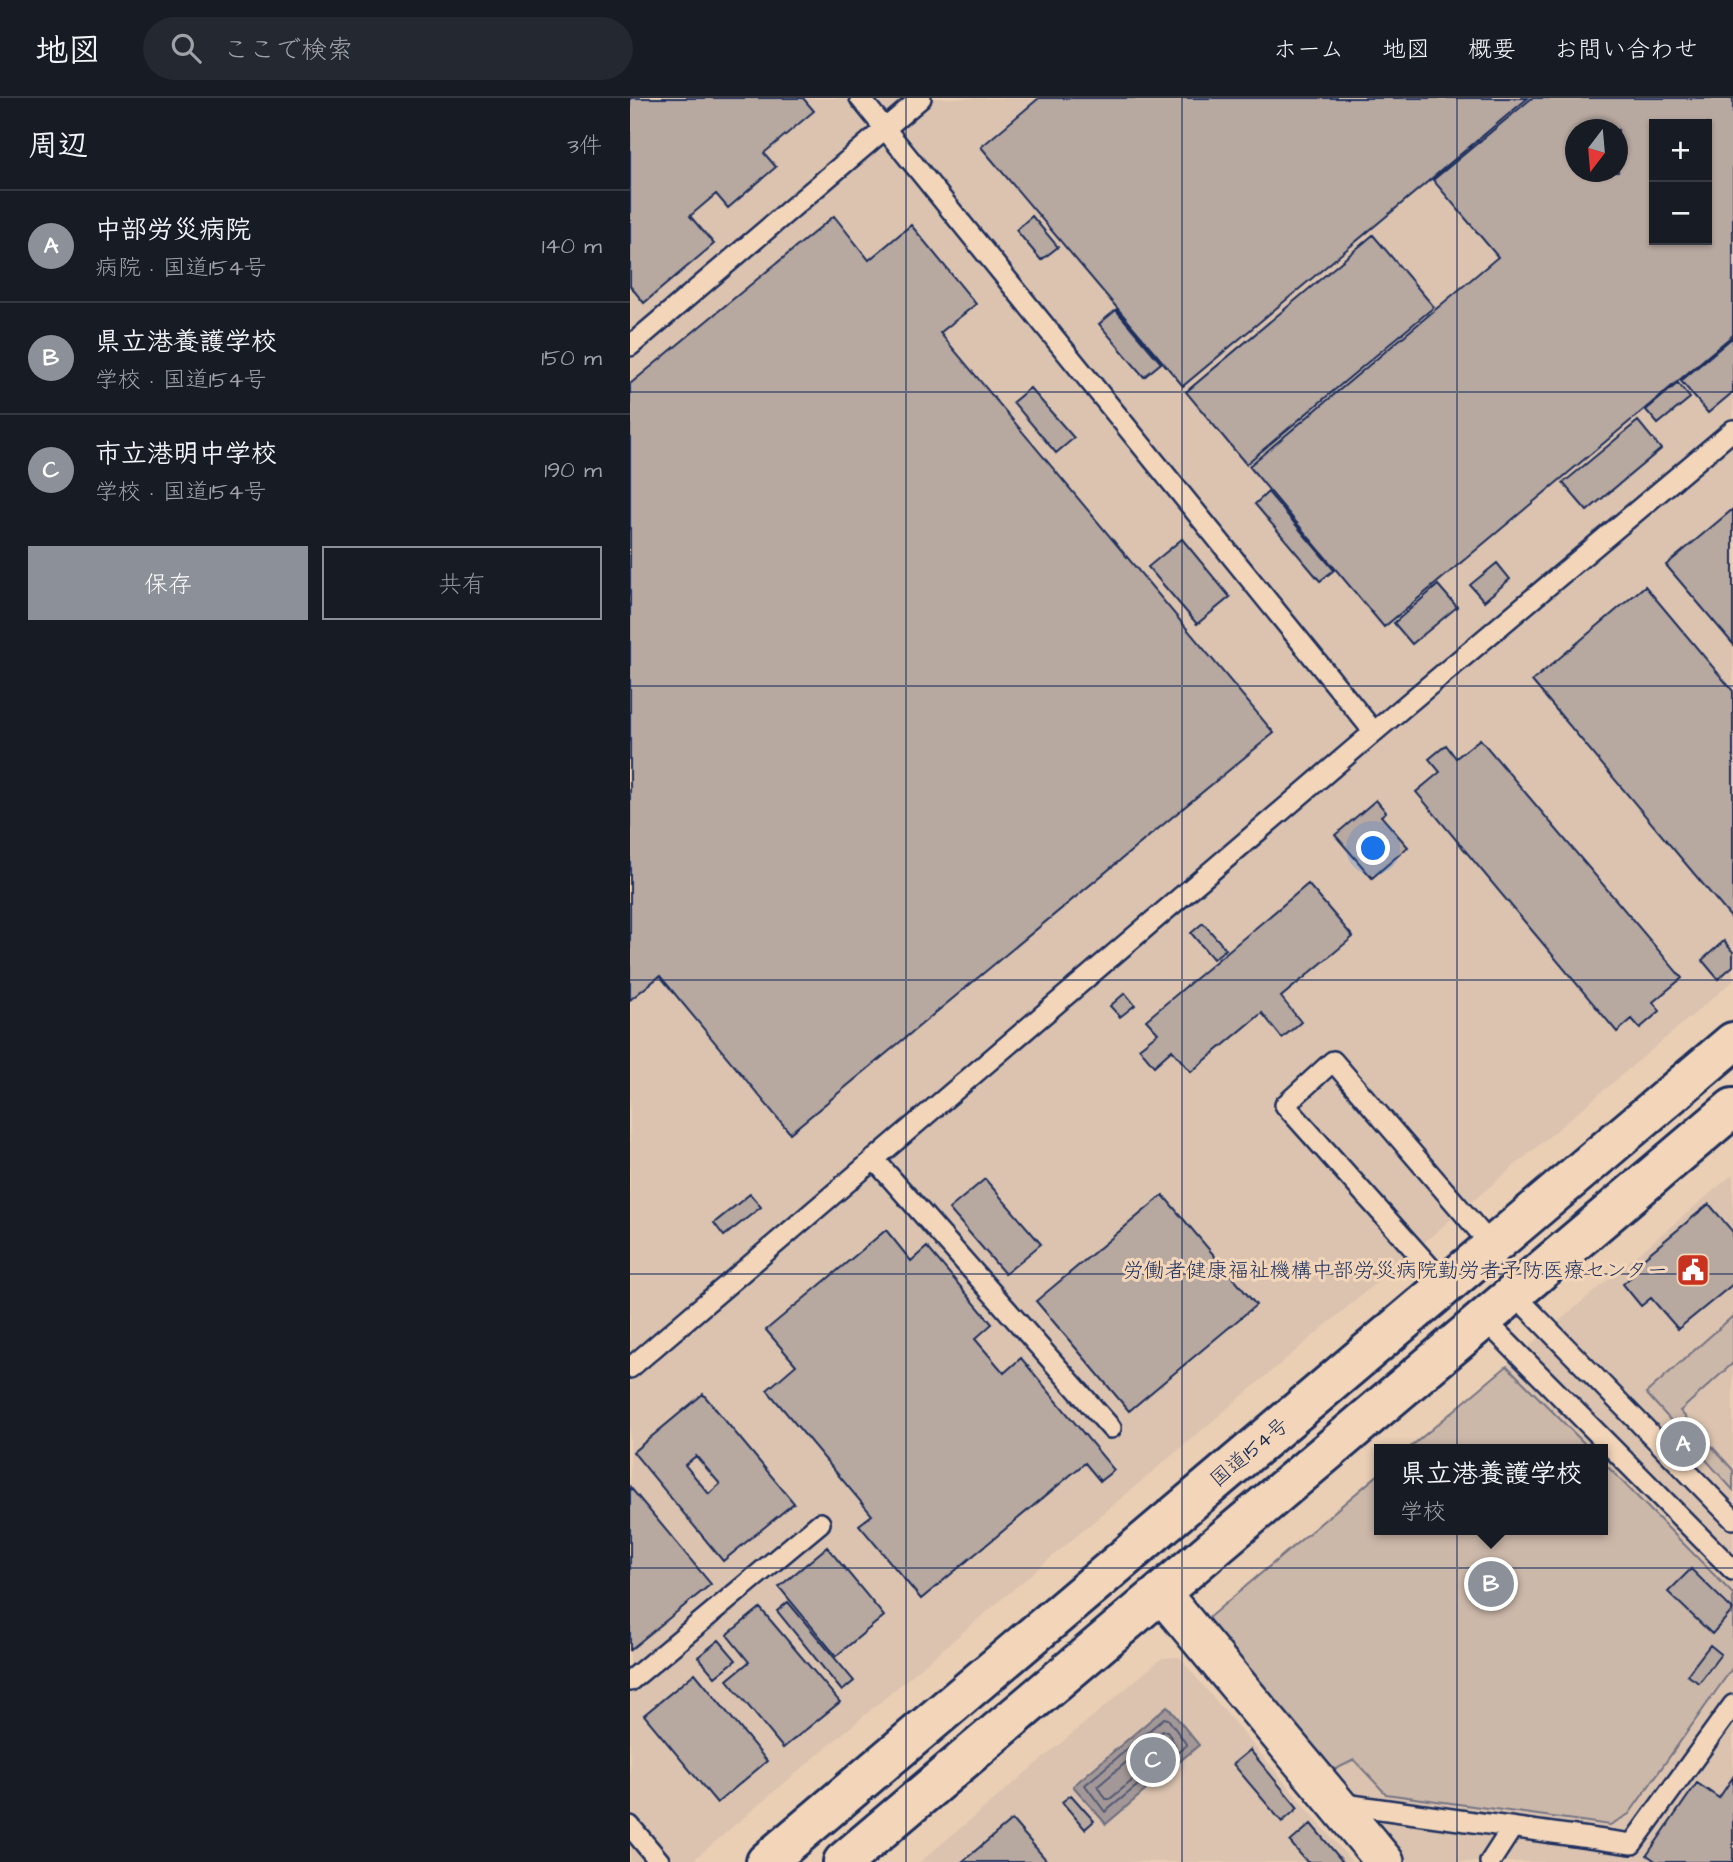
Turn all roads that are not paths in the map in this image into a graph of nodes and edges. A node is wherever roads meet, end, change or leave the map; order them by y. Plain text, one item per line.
1 (860, 98) edge
2 (921, 98) edge
3 (884, 129) junction
4 (630, 346) edge
5 (1733, 430) edge
6 (1374, 732) junction
7 (1733, 1042) edge
8 (1733, 1108) edge
9 (874, 1159) junction
10 (1492, 1246) junction
11 (1446, 1285) junction
12 (1514, 1294) junction
13 (1484, 1320) junction
14 (630, 1368) edge
15 (1111, 1428) dead end
16 (1608, 1444) edge
17 (1608, 1444) edge
18 (1733, 1519) edge
19 (820, 1523) dead end
20 (1733, 1570) edge
21 (1161, 1593) junction
22 (630, 1681) edge
23 (1733, 1706) edge
24 (1336, 1803) junction
25 (630, 1826) edge
26 (1512, 1828) junction
27 (660, 1862) edge
28 (766, 1862) edge
29 (843, 1862) edge
30 (1385, 1862) edge
31 (1490, 1862) edge

1 - 3 lane
2 - 3 lane
3 - 4 lane
3 - 6 lane
5 - 6 lane
6 - 9 lane
7 - 10 highway, 国道154号
8 - 12 highway
9 - 14 lane
9 - 15 lane
10 - 11 highway, 国道154号
10 - 11 lane
11 - 28 highway, 国道154号
12 - 13 highway
12 - 18 lane
13 - 17 lane
13 - 21 highway
16 - 20 lane
19 - 22 lane
21 - 24 street
21 - 29 highway
23 - 26 lane
24 - 26 lane
24 - 30 street
25 - 27 lane
26 - 31 lane

